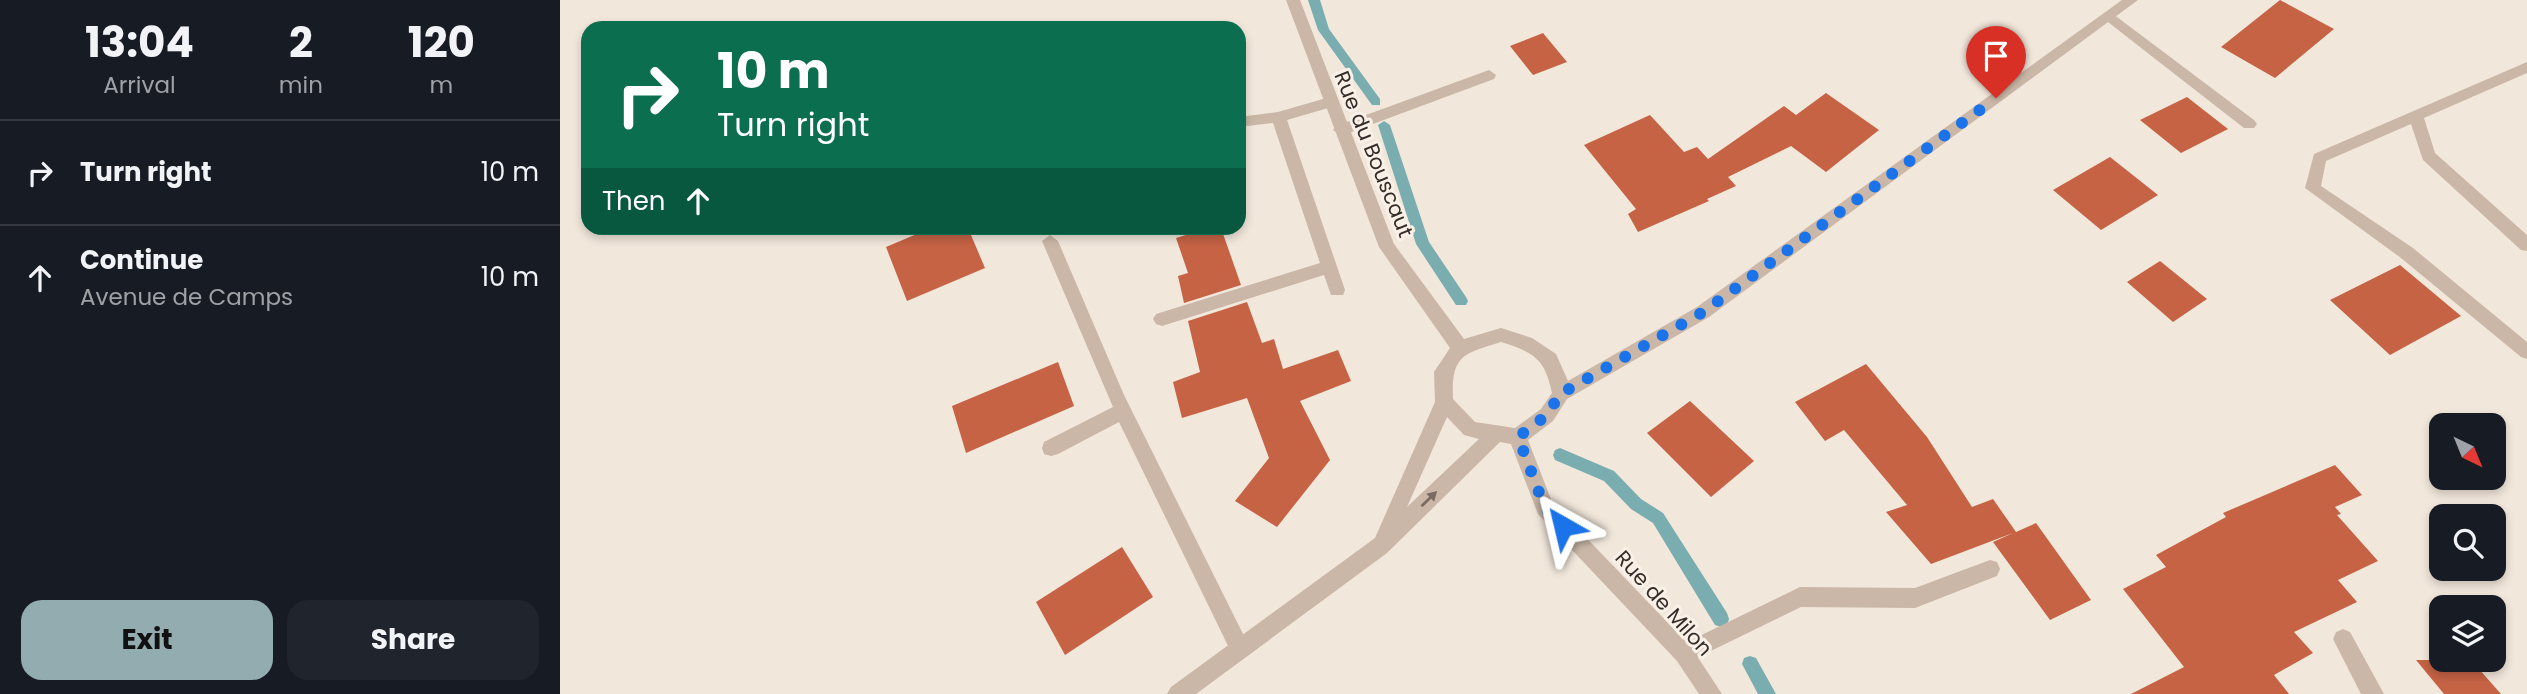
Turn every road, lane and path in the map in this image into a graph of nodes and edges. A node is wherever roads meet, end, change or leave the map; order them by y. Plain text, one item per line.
1 (1293, 0) edge
2 (2131, 0) edge
3 (2109, 16) junction
4 (2527, 67) edge
5 (1489, 75) dead end
6 (1330, 102) junction
7 (2416, 116) junction
8 (1278, 117) junction
9 (1246, 121) edge
10 (2249, 124) dead end
11 (1341, 130) junction
12 (1050, 241) dead end
13 (2527, 245) edge
14 (1329, 267) junction
15 (1336, 290) dead end
16 (1163, 319) dead end
17 (1461, 348) junction
18 (2527, 352) edge
19 (1560, 394) junction
20 (1444, 401) junction
21 (1123, 411) junction
22 (1495, 436) junction
23 (1518, 437) junction
24 (1051, 448) dead end
25 (1380, 546) junction
26 (1990, 569) dead end
27 (2343, 639) dead end
28 (1240, 649) junction
29 (1684, 653) junction
30 (1178, 694) edge
31 (1711, 694) edge
32 (2373, 694) edge

1 - 6 street, Rue du Bouscaut
2 - 3 street
3 - 10 street
3 - 19 street
4 - 7 street
5 - 11 street
6 - 8 street
6 - 11 street, Rue du Bouscaut
7 - 13 street
7 - 18 street
8 - 9 street
8 - 14 street
11 - 17 street, Rue du Bouscaut
12 - 21 street
14 - 15 street
14 - 16 street
17 - 19 street
17 - 20 street
19 - 23 street
20 - 22 street
20 - 25 street
21 - 24 street
21 - 28 street
22 - 23 street
25 -> 22 street
23 - 29 street, Rue de Milon
25 - 28 street
26 - 29 street
27 - 32 street
28 - 30 street
29 - 31 street, Rue de Milon

